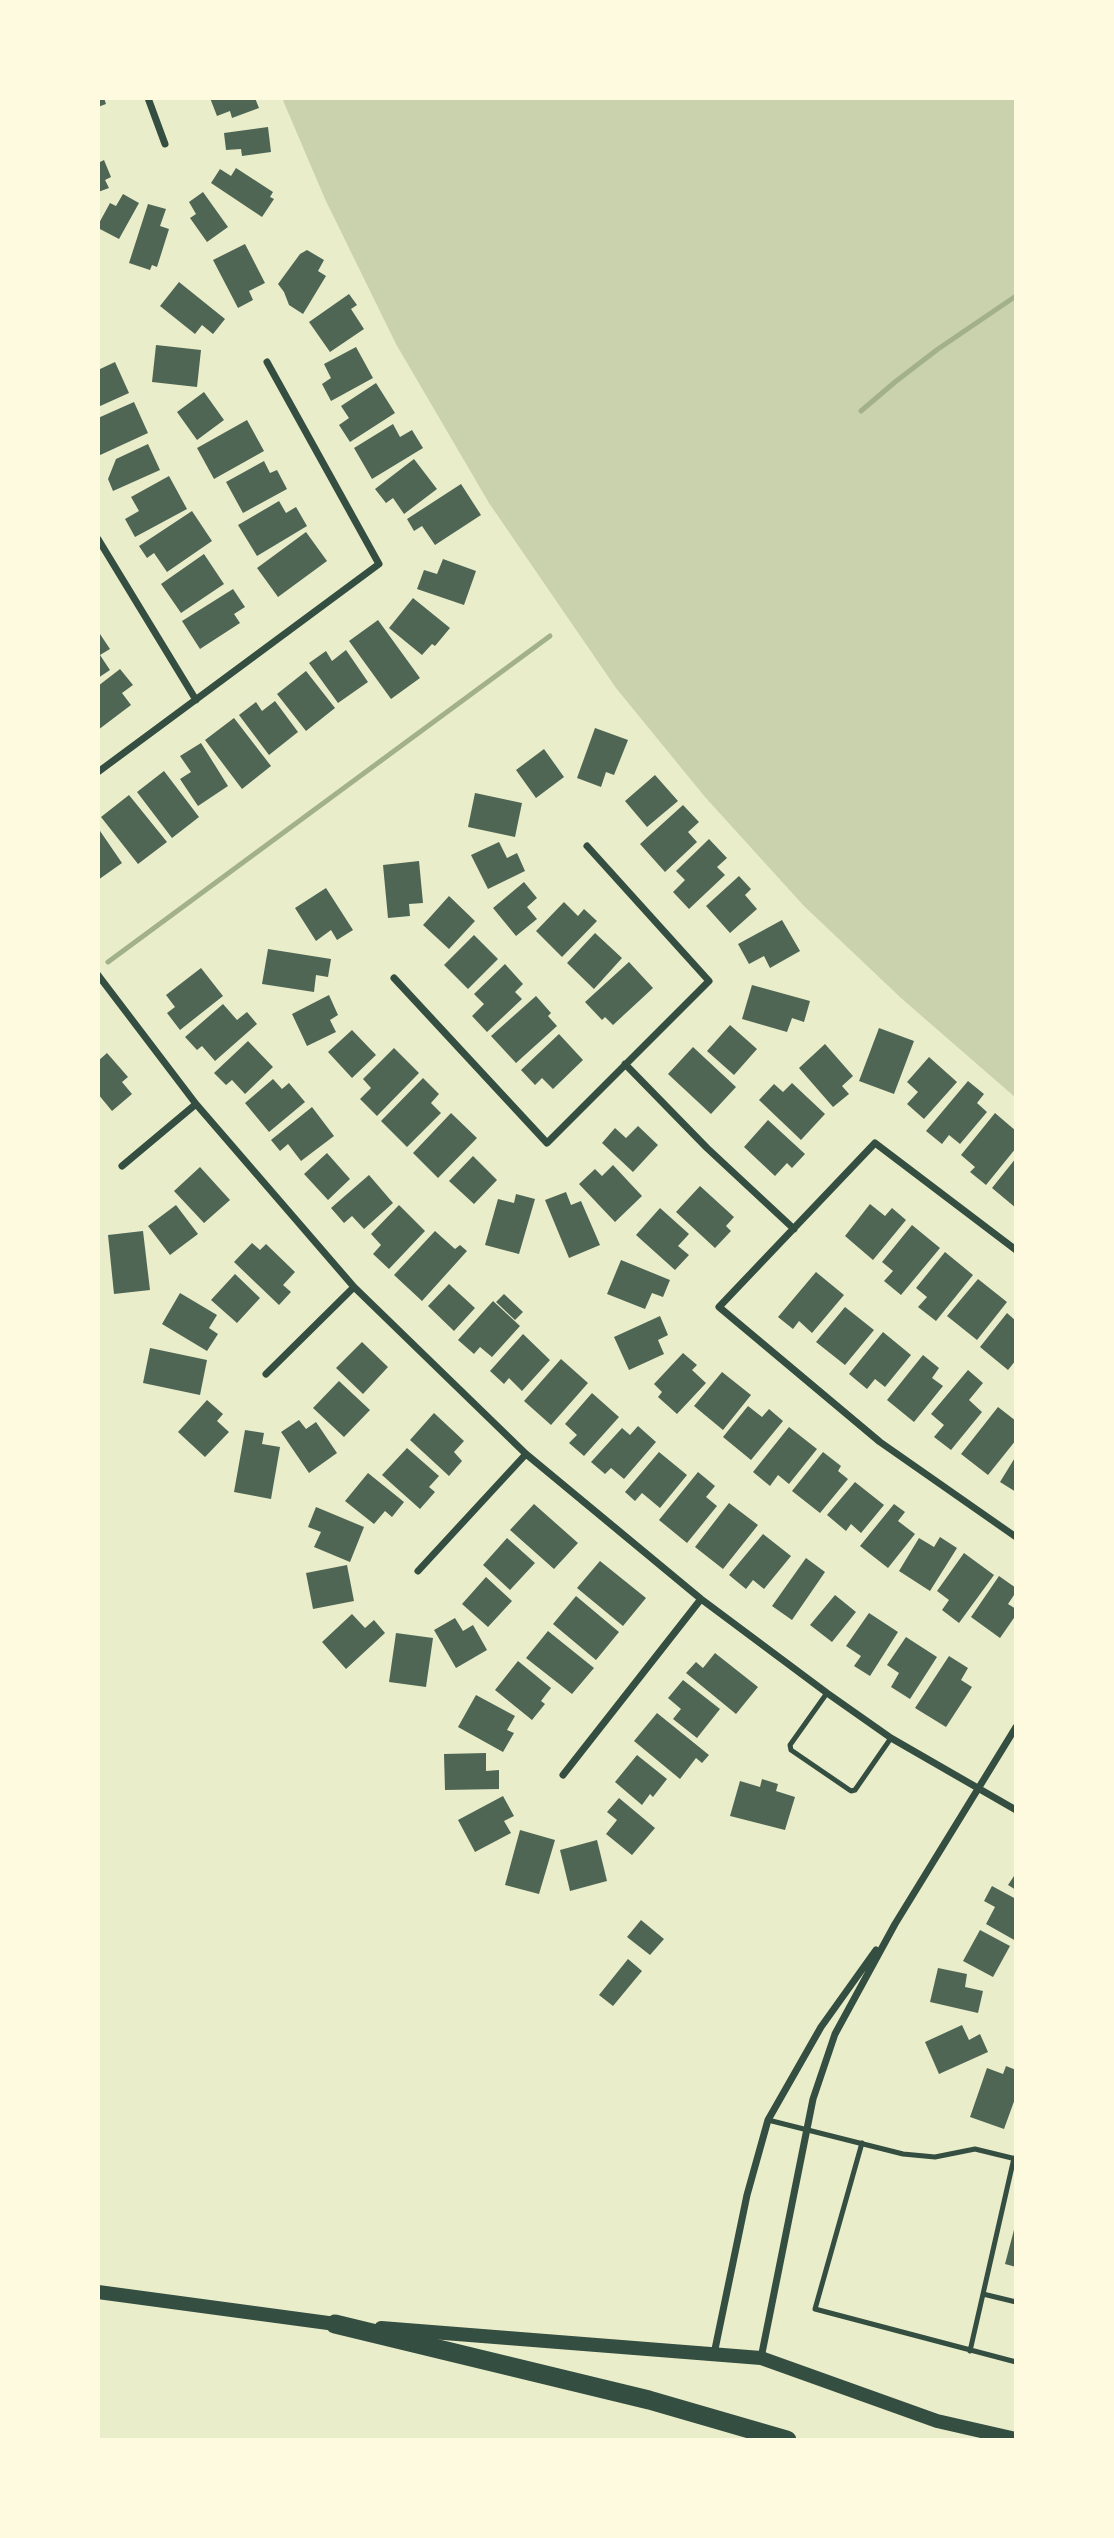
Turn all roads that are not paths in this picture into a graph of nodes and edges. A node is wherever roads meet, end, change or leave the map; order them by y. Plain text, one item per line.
1 (148, 98) edge
2 (165, 144) dead end
3 (267, 362) dead end
4 (98, 539) edge
5 (196, 699) junction
6 (98, 772) edge
7 (587, 846) dead end
8 (98, 975) edge
9 (394, 978) dead end
10 (625, 1064) junction
11 (196, 1104) junction
12 (122, 1166) dead end
13 (794, 1229) junction
14 (1016, 1250) edge
15 (354, 1287) junction
16 (267, 1374) dead end
17 (526, 1454) junction
18 (1016, 1536) edge
19 (418, 1571) dead end
20 (701, 1598) junction
21 (827, 1693) junction
22 (1016, 1727) edge
23 (891, 1738) junction
24 (563, 1774) dead end
25 (979, 1787) junction
26 (1016, 1810) edge
27 (895, 1924) junction
28 (768, 2120) junction
29 (807, 2130) junction
30 (862, 2143) junction
31 (1015, 2159) edge
32 (98, 2292) edge
33 (983, 2294) junction
34 (1016, 2302) edge
35 (335, 2324) junction
36 (970, 2351) junction
37 (713, 2354) junction
38 (761, 2358) junction
39 (1016, 2362) edge
40 (787, 2440) edge
41 (1016, 2440) edge

1 - 2 street
3 - 5 street
4 - 5 street
5 - 6 street
7 - 10 street
8 - 11 street
9 - 10 street
10 - 13 street
11 - 12 street
11 - 15 street
13 - 14 street
13 - 18 street
15 - 16 street
15 - 17 street
17 - 19 street
17 - 20 street
20 - 21 street
20 - 24 street
21 - 23 street
21 - 23 lane
22 - 25 street
23 - 25 street
25 - 26 street
25 - 27 street
27 - 28 street
27 - 29 street
28 - 29 lane
28 - 37 street
29 - 30 lane
29 - 38 street
30 - 31 lane
30 - 36 lane
31 - 33 lane
32 - 35 main road
33 - 34 lane
33 - 36 lane
35 - 37 main road
35 - 40 highway
36 - 39 lane
37 - 38 main road
38 - 41 main road

